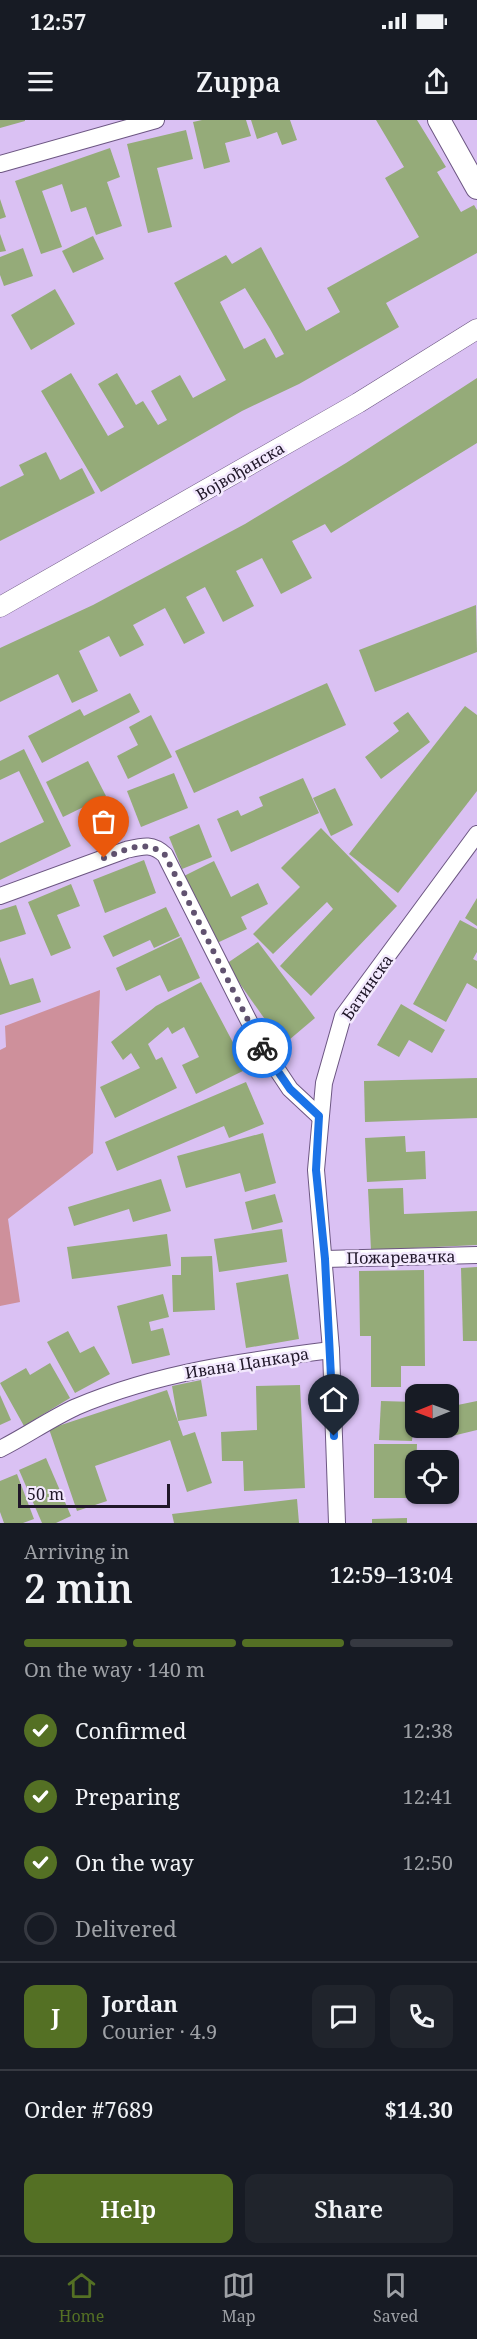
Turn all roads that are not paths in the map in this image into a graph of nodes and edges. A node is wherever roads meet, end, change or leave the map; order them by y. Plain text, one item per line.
1 (156, 120) edge
2 (439, 120) edge
3 (0, 164) edge
4 (477, 188) edge
5 (477, 329) edge
6 (0, 607) edge
7 (477, 834) edge
8 (0, 896) edge
9 (319, 1116) junction
10 (477, 1255) edge
11 (325, 1259) junction
12 (331, 1350) junction
13 (0, 1449) edge
14 (337, 1523) edge

1 - 3 street
2 - 4 main road
5 - 6 street, Војвођанска
7 - 9 street, Батинска
8 - 9 street
9 - 11 street, Батинска
10 - 11 street, Пожаревачка
11 - 12 street, Батинска
12 - 13 street, Ивана Цанкара
12 - 14 street, Батинска

